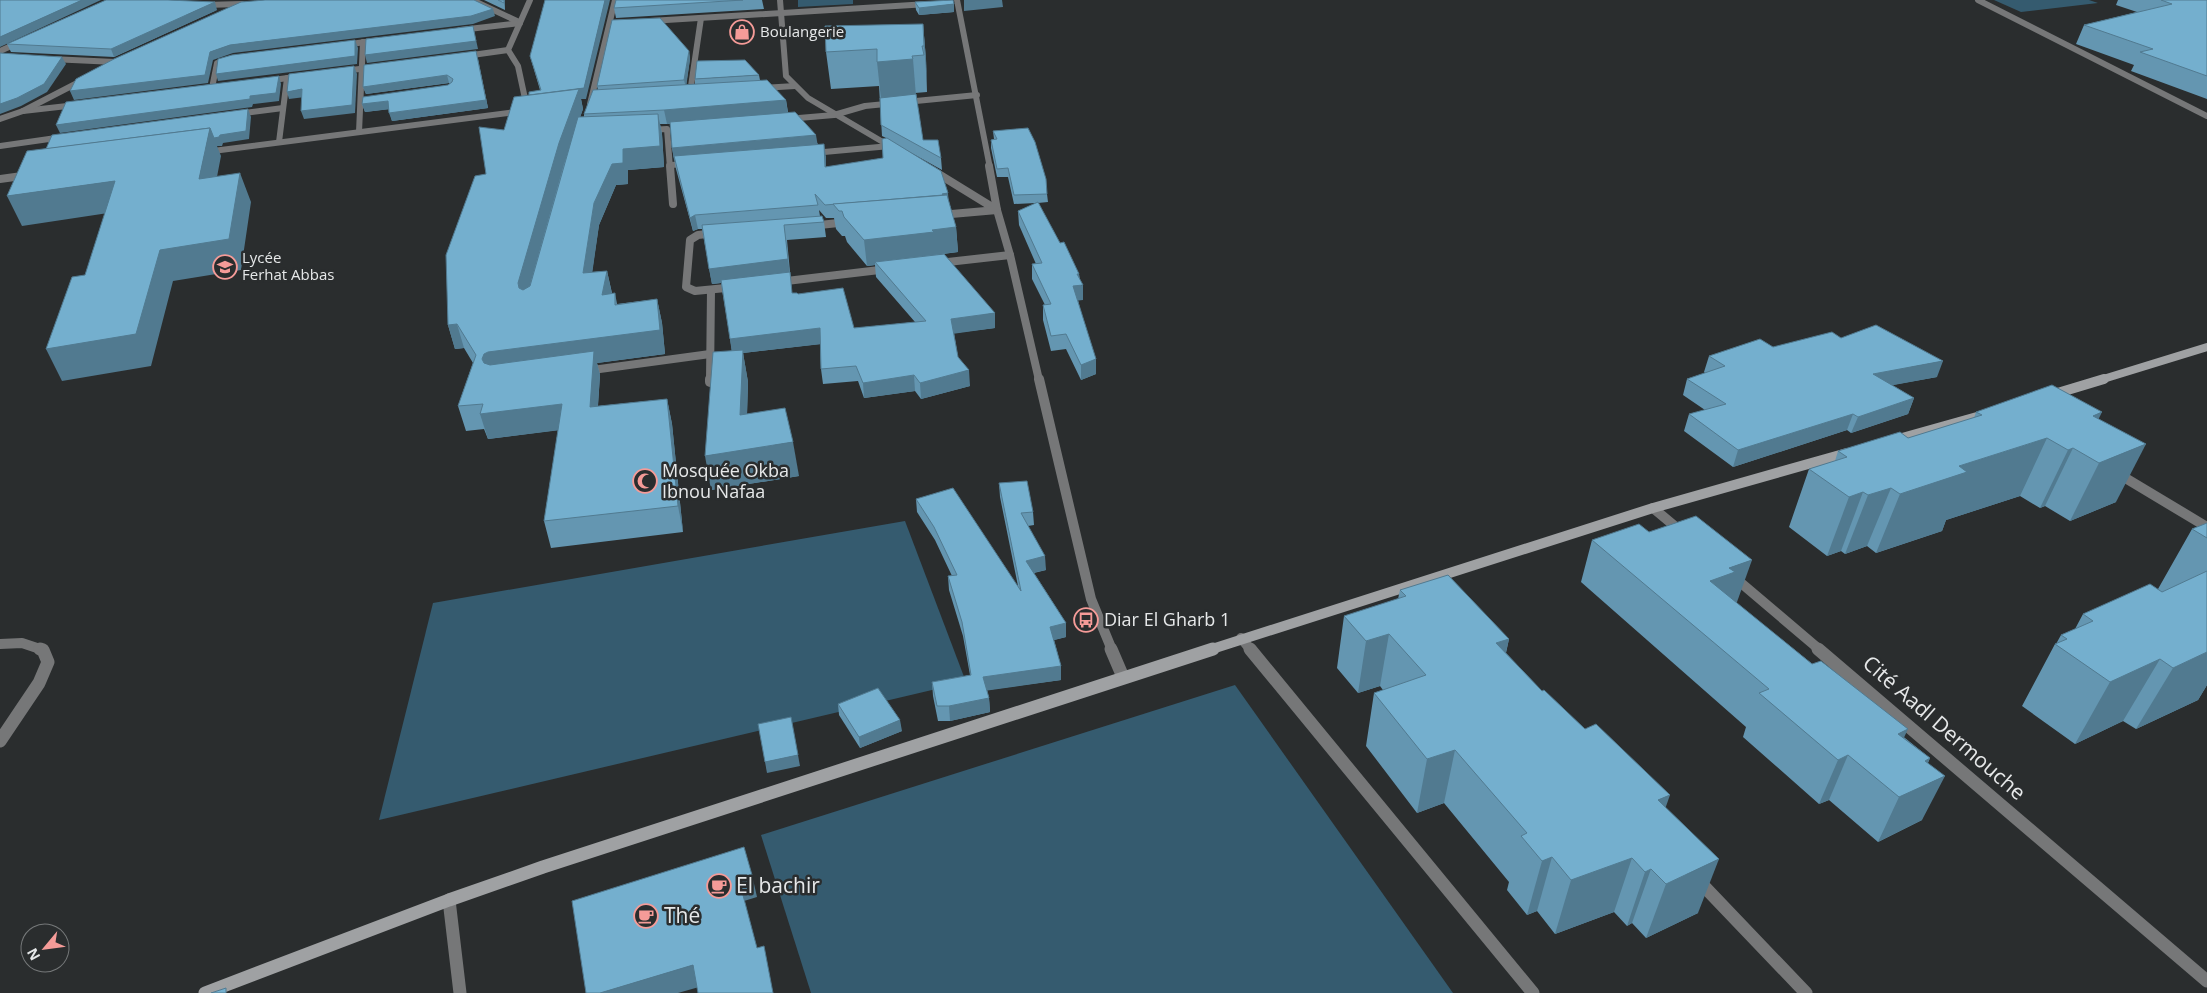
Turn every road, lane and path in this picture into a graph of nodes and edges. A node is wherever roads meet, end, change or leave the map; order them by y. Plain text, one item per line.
1 (472, 0) edge
2 (530, 0) edge
3 (615, 0) edge
4 (780, 0) edge
5 (867, 0) edge
6 (1978, 0) edge
7 (958, 1) edge
8 (949, 3) edge
9 (192, 4) edge
10 (242, 4) junction
11 (252, 4) edge
12 (931, 4) edge
13 (868, 8) junction
14 (226, 12) edge
15 (781, 12) junction
16 (701, 18) junction
17 (646, 21) edge
18 (520, 23) junction
19 (610, 23) junction
20 (619, 23) edge
21 (452, 31) edge
22 (26, 39) edge
23 (383, 40) edge
24 (363, 42) junction
25 (335, 46) edge
26 (508, 50) junction
27 (0, 51) edge
28 (0, 56) edge
29 (10, 56) edge
30 (460, 56) edge
31 (48, 58) edge
32 (234, 58) edge
33 (124, 59) edge
34 (115, 62) junction
35 (382, 66) edge
36 (107, 67) edge
37 (362, 69) junction
38 (334, 72) edge
39 (90, 76) edge
40 (306, 76) edge
41 (287, 78) junction
42 (259, 82) edge
43 (221, 86) edge
44 (795, 86) junction
45 (212, 88) junction
46 (757, 88) edge
47 (202, 89) edge
48 (690, 92) junction
49 (700, 92) edge
50 (680, 93) edge
51 (977, 95) junction
52 (601, 98) edge
53 (80, 104) edge
54 (582, 104) dead end
55 (590, 104) junction
56 (283, 108) junction
57 (537, 109) edge
58 (528, 110) junction
59 (23, 111) junction
60 (834, 115) junction
61 (225, 116) edge
62 (2207, 116) edge
63 (0, 119) edge
64 (775, 120) edge
65 (677, 128) edge
66 (667, 129) junction
67 (637, 130) edge
68 (359, 132) junction
69 (68, 136) edge
70 (279, 142) junction
71 (0, 146) edge
72 (891, 146) junction
73 (899, 151) edge
74 (192, 154) edge
75 (804, 154) edge
76 (699, 163) edge
77 (670, 165) junction
78 (924, 166) edge
79 (38, 174) edge
80 (0, 179) edge
81 (673, 204) dead end
82 (997, 210) junction
83 (930, 216) edge
84 (852, 222) edge
85 (804, 226) edge
86 (727, 232) edge
87 (1010, 255) junction
88 (933, 264) edge
89 (894, 269) edge
90 (769, 283) edge
91 (750, 285) edge
92 (711, 290) junction
93 (2207, 347) edge
94 (710, 354) junction
95 (574, 372) edge
96 (710, 382) edge
97 (2042, 398) edge
98 (1990, 413) edge
99 (1884, 443) edge
100 (1855, 451) edge
101 (2108, 468) edge
102 (1653, 508) junction
103 (2207, 527) edge
104 (1691, 540) edge
105 (1721, 566) edge
106 (1415, 583) junction
107 (1428, 597) edge
108 (1241, 638) junction
109 (0, 644) edge
110 (1123, 677) junction
111 (0, 741) edge
112 (1690, 871) edge
113 (449, 900) junction
114 (2207, 981) edge
115 (205, 993) edge
116 (460, 993) edge
117 (1533, 993) edge
118 (1806, 993) edge

1 - 18 street
2 - 18 street
3 - 19 street
4 - 15 street
5 - 13 street
6 - 62 street
7 - 8 street
7 - 51 street
9 - 10 street
10 - 11 street
10 - 14 street
12 - 13 street
13 - 15 street
15 - 16 street
15 - 44 street
16 - 17 street
16 - 48 street
18 - 21 street
18 - 26 street
19 - 20 street
19 - 55 street
22 - 27 street
23 - 24 street
24 - 25 street
24 - 37 street
26 - 30 street
26 - 58 street
28 - 29 street
31 - 34 street
32 - 45 street
33 - 34 street
34 - 36 street
35 - 37 street
37 - 38 street
37 - 68 street
39 - 59 street
40 - 41 street
41 - 42 street
41 - 56 street
43 - 45 street
44 - 46 street
44 - 60 street
45 - 47 street
48 - 49 street
48 - 50 street
51 - 60 street
51 - 82 street
52 - 55 street
53 - 59 street
54 - 55 street
56 - 61 street
56 - 70 street
57 - 58 street
58 - 68 street
59 - 63 street
60 - 64 street
60 - 72 street
65 - 66 street
66 - 67 street
66 - 77 street
68 - 70 street
69 - 71 street
70 - 74 street
72 - 73 street
72 - 75 street
76 - 77 street
77 - 81 street
78 - 82 street
79 - 80 street
82 - 83 street
82 - 87 street
84 - 85 street
86 - 92 street
87 - 88 street
87 - 110 street
89 - 90 street
91 - 92 street
92 - 94 street
93 - 97 main road
94 - 95 street
94 - 96 street
98 - 99 main road
100 - 102 main road
101 - 103 street
102 - 104 street
102 - 106 main road
105 - 114 street, Cité Aadl Dermouche
106 - 107 street
106 - 108 main road
108 - 110 main road
108 - 117 street
109 - 111 street
110 - 113 main road
112 - 118 street
113 - 115 main road
113 - 116 street

